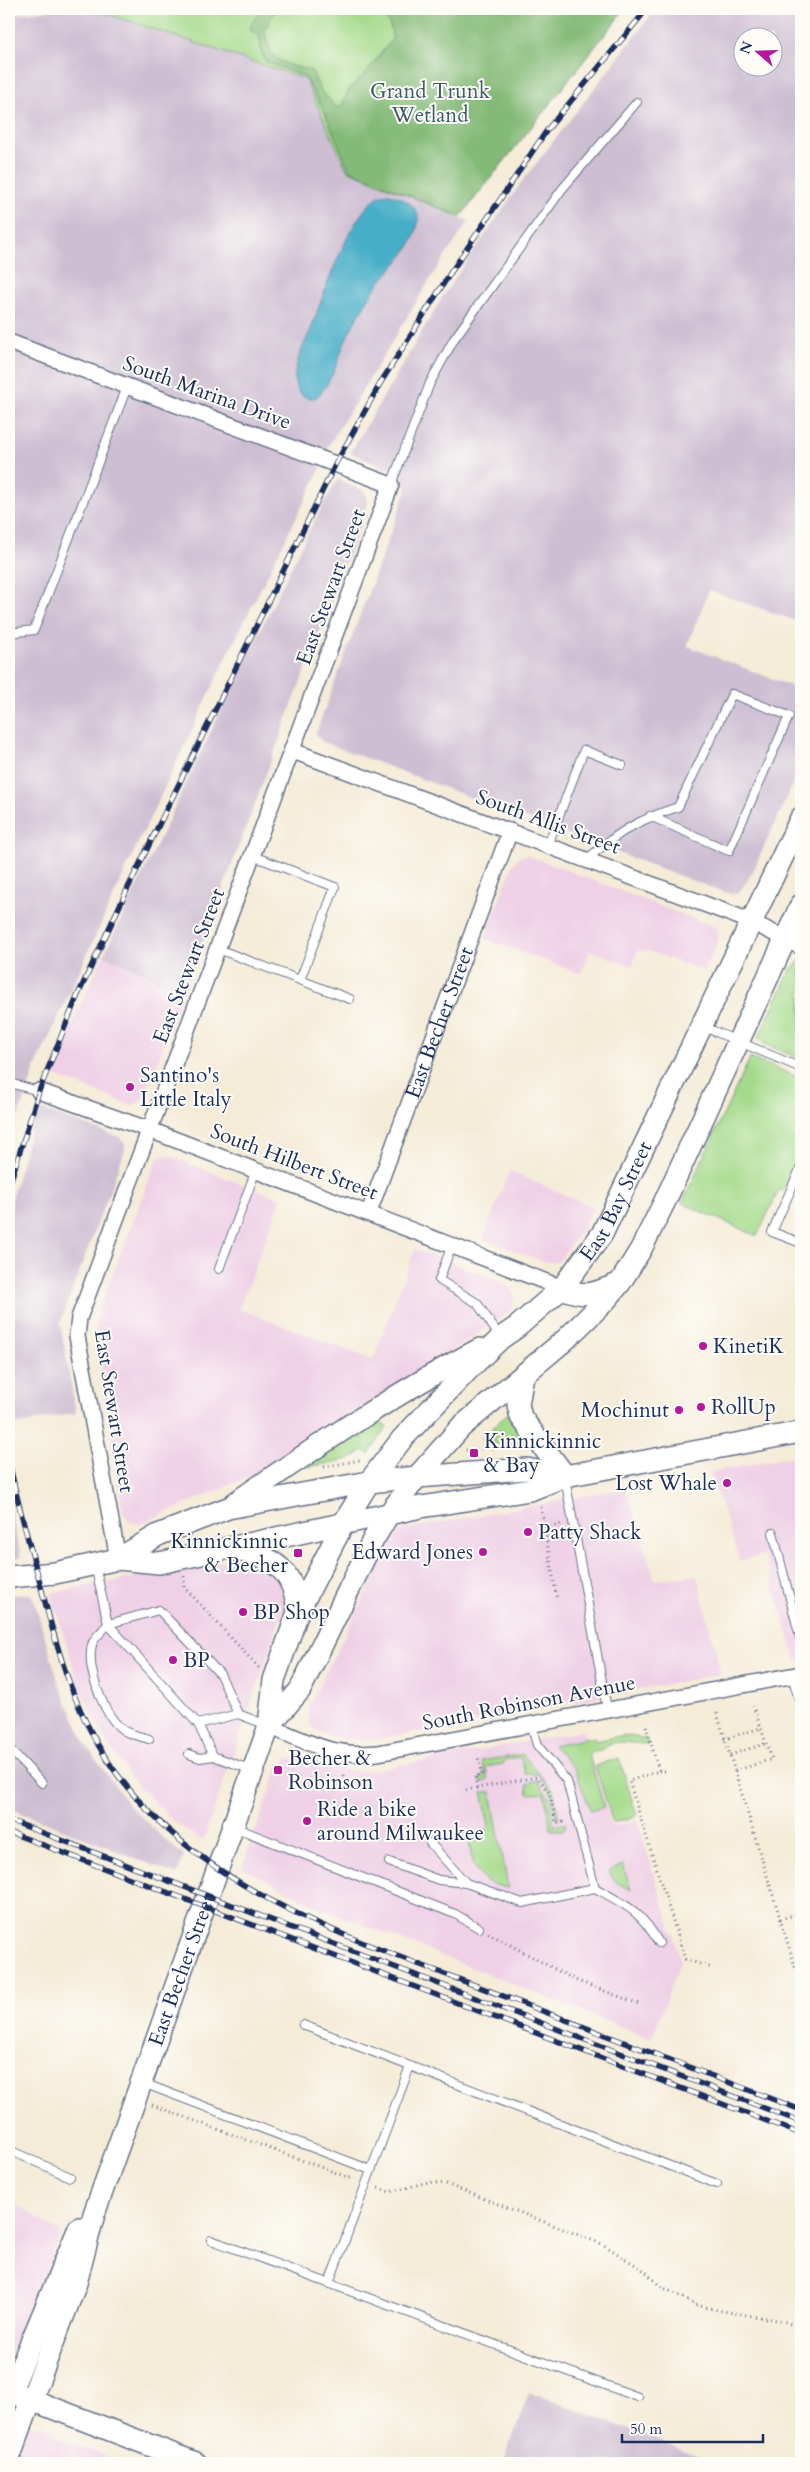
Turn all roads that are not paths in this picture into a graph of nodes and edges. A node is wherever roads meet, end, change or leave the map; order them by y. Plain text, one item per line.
1 (637, 102) dead end
2 (9, 342) edge
3 (127, 387) junction
4 (391, 485) junction
5 (9, 633) edge
6 (293, 752) junction
7 (622, 765) dead end
8 (650, 816) junction
9 (800, 825) edge
10 (510, 831) junction
11 (548, 845) junction
12 (253, 856) junction
13 (586, 860) junction
14 (801, 905) edge
15 (750, 921) junction
16 (793, 943) edge
17 (218, 949) junction
18 (300, 980) junction
19 (350, 999) dead end
20 (700, 1026) junction
21 (738, 1042) junction
22 (801, 1068) edge
23 (9, 1083) edge
24 (39, 1091) joint
25 (150, 1130) junction
26 (801, 1167) edge
27 (256, 1170) junction
28 (369, 1212) junction
29 (801, 1243) edge
30 (452, 1245) junction
31 (219, 1269) dead end
32 (620, 1283) junction
33 (562, 1288) junction
34 (501, 1338) junction
35 (523, 1374) junction
36 (801, 1432) edge
37 (565, 1476) junction
38 (416, 1477) junction
39 (369, 1482) junction
40 (228, 1508) junction
41 (388, 1515) junction
42 (343, 1524) junction
43 (773, 1532) dead end
44 (228, 1549) junction
45 (118, 1559) junction
46 (94, 1564) junction
47 (9, 1577) edge
48 (298, 1612) junction
49 (108, 1624) junction
50 (801, 1641) edge
51 (797, 1675) edge
52 (801, 1706) edge
53 (607, 1709) junction
54 (238, 1714) junction
55 (198, 1724) junction
56 (531, 1724) junction
57 (269, 1726) junction
58 (149, 1739) dead end
59 (9, 1748) edge
60 (189, 1754) dead end
61 (213, 1756) junction
62 (254, 1770) junction
63 (42, 1783) dead end
64 (232, 1826) junction
65 (430, 1843) dead end
66 (389, 1862) dead end
67 (466, 1883) junction
68 (595, 1888) junction
69 (479, 1928) road end
70 (659, 1943) dead end
71 (303, 2025) dead end
72 (410, 2066) junction
73 (138, 2090) junction
74 (9, 2150) edge
75 (371, 2170) junction
76 (70, 2177) dead end
77 (717, 2184) dead end
78 (94, 2214) junction
79 (211, 2240) dead end
80 (329, 2283) junction
81 (9, 2393) edge
82 (638, 2397) dead end
83 (30, 2399) junction
84 (9, 2458) edge
85 (196, 2463) edge

1 - 4 lane
2 - 3 street, South Marina Drive
3 - 4 street, South Marina Drive
3 - 5 lane
4 - 6 street, East Stewart Street
6 - 10 street, South Allis Street
6 - 12 street, East Stewart Street
7 - 11 lane
8 - 8 lane
8 - 13 lane
9 - 15 main road, East Bay Street
10 - 11 street, South Allis Street
10 - 28 street, East Becher Street
11 - 13 street, South Allis Street
12 - 17 street, East Stewart Street
12 - 18 lane
13 - 15 street, South Allis Street
14 - 16 main road, East Bay Street
15 - 16 street, South Allis Street
15 - 20 main road, East Bay Street
16 - 21 main road, East Bay Street
17 - 18 lane
17 - 25 street, East Stewart Street
18 - 19 lane
20 - 21 lane
20 - 33 main road, East Bay Street
21 - 22 lane
21 - 32 main road, East Bay Street
23 - 24 lane, South Hilbert Street
24 - 25 street, South Hilbert Street
25 - 27 street, South Hilbert Street
25 - 45 street, East Stewart Street
26 - 29 lane
27 - 28 street, South Hilbert Street
27 - 31 lane
28 - 30 street, South Hilbert Street
30 - 33 street, South Hilbert Street
30 - 34 lane
32 - 33 main road
32 - 35 main road, East Bay Street
33 - 34 main road, East Bay Street
34 - 39 main road, East Bay Street
34 - 40 main road
35 - 37 main road
35 - 38 main road, East Bay Street
36 - 37 main road
37 - 38 main road
37 - 41 main road
37 - 53 lane
38 - 39 main road
38 - 41 main road, East Bay Street
39 - 40 main road
39 - 42 main road, East Bay Street
40 - 45 main road
41 - 42 main road
41 - 57 main road, East Becher Street
42 - 44 main road
42 - 48 main road, East Becher Street
43 - 50 lane
44 - 45 main road
44 - 48 main road
45 - 46 main road
46 - 47 main road
46 - 49 lane
48 - 57 main road, East Becher Street
49 - 54 lane
49 - 55 lane
49 - 58 lane
51 - 52 lane
51 - 53 street, South Robinson Avenue
53 - 56 street, South Robinson Avenue
54 - 55 lane
54 - 57 lane
55 - 61 lane
56 - 57 street, South Robinson Avenue
56 - 68 lane
57 - 62 main road, East Becher Street
59 - 63 lane
60 - 61 lane
61 - 62 lane
62 - 64 main road, East Becher Street
64 - 69 lane
64 - 73 main road, East Becher Street
65 - 67 lane
66 - 67 lane
67 - 68 lane
68 - 70 lane
71 - 72 lane
72 - 75 lane
72 - 77 lane
73 - 75 lane
73 - 78 main road, East Becher Street
74 - 76 lane
75 - 80 lane
78 - 81 main road, East Becher Street
78 - 83 main road, East Becher Street
79 - 80 lane
80 - 82 lane
81 - 83 main road
83 - 84 main road, East Becher Street
83 - 85 main road

